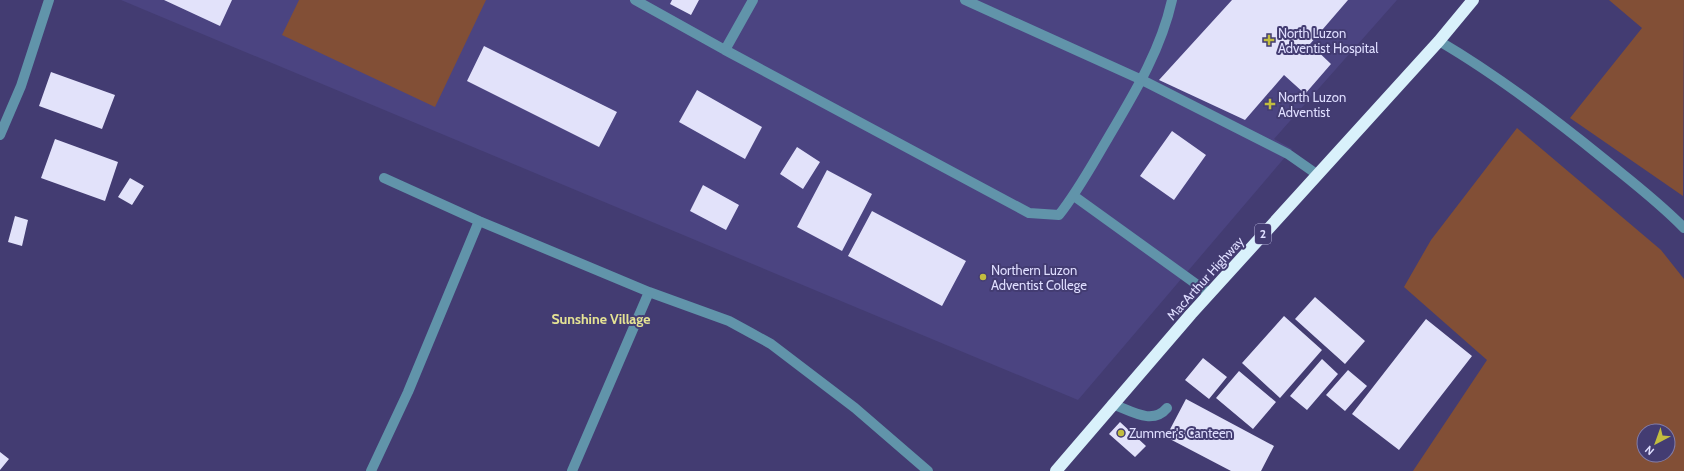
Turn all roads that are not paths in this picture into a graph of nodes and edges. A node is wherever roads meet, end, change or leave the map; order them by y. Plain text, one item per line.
1 (49, 0) edge
2 (635, 0) edge
3 (753, 0) edge
4 (965, 0) edge
5 (1172, 0) edge
6 (1473, 0) edge
7 (1439, 41) junction
8 (725, 50) junction
9 (1142, 80) junction
10 (0, 135) edge
11 (1318, 175) junction
12 (384, 178) dead end
13 (1074, 196) junction
14 (479, 221) junction
15 (1684, 228) edge
16 (649, 292) junction
17 (1210, 294) junction
18 (1112, 404) junction
19 (1167, 408) dead end
20 (371, 471) edge
21 (572, 471) edge
22 (928, 471) edge
23 (1056, 471) edge

1 - 10 street
2 - 8 street
3 - 8 street
4 - 9 street
5 - 9 street
6 - 7 highway, MacArthur Highway / 2
7 - 11 highway, MacArthur Highway / 2
7 - 15 street
8 - 13 street
9 - 11 street
9 - 13 street
11 - 17 highway, MacArthur Highway / 2
12 - 14 street
13 - 17 street
14 - 16 street
14 - 20 street
16 - 21 street
16 - 22 street
17 - 18 highway, MacArthur Highway / 2
18 - 19 street
18 - 23 highway, MacArthur Highway / 2

